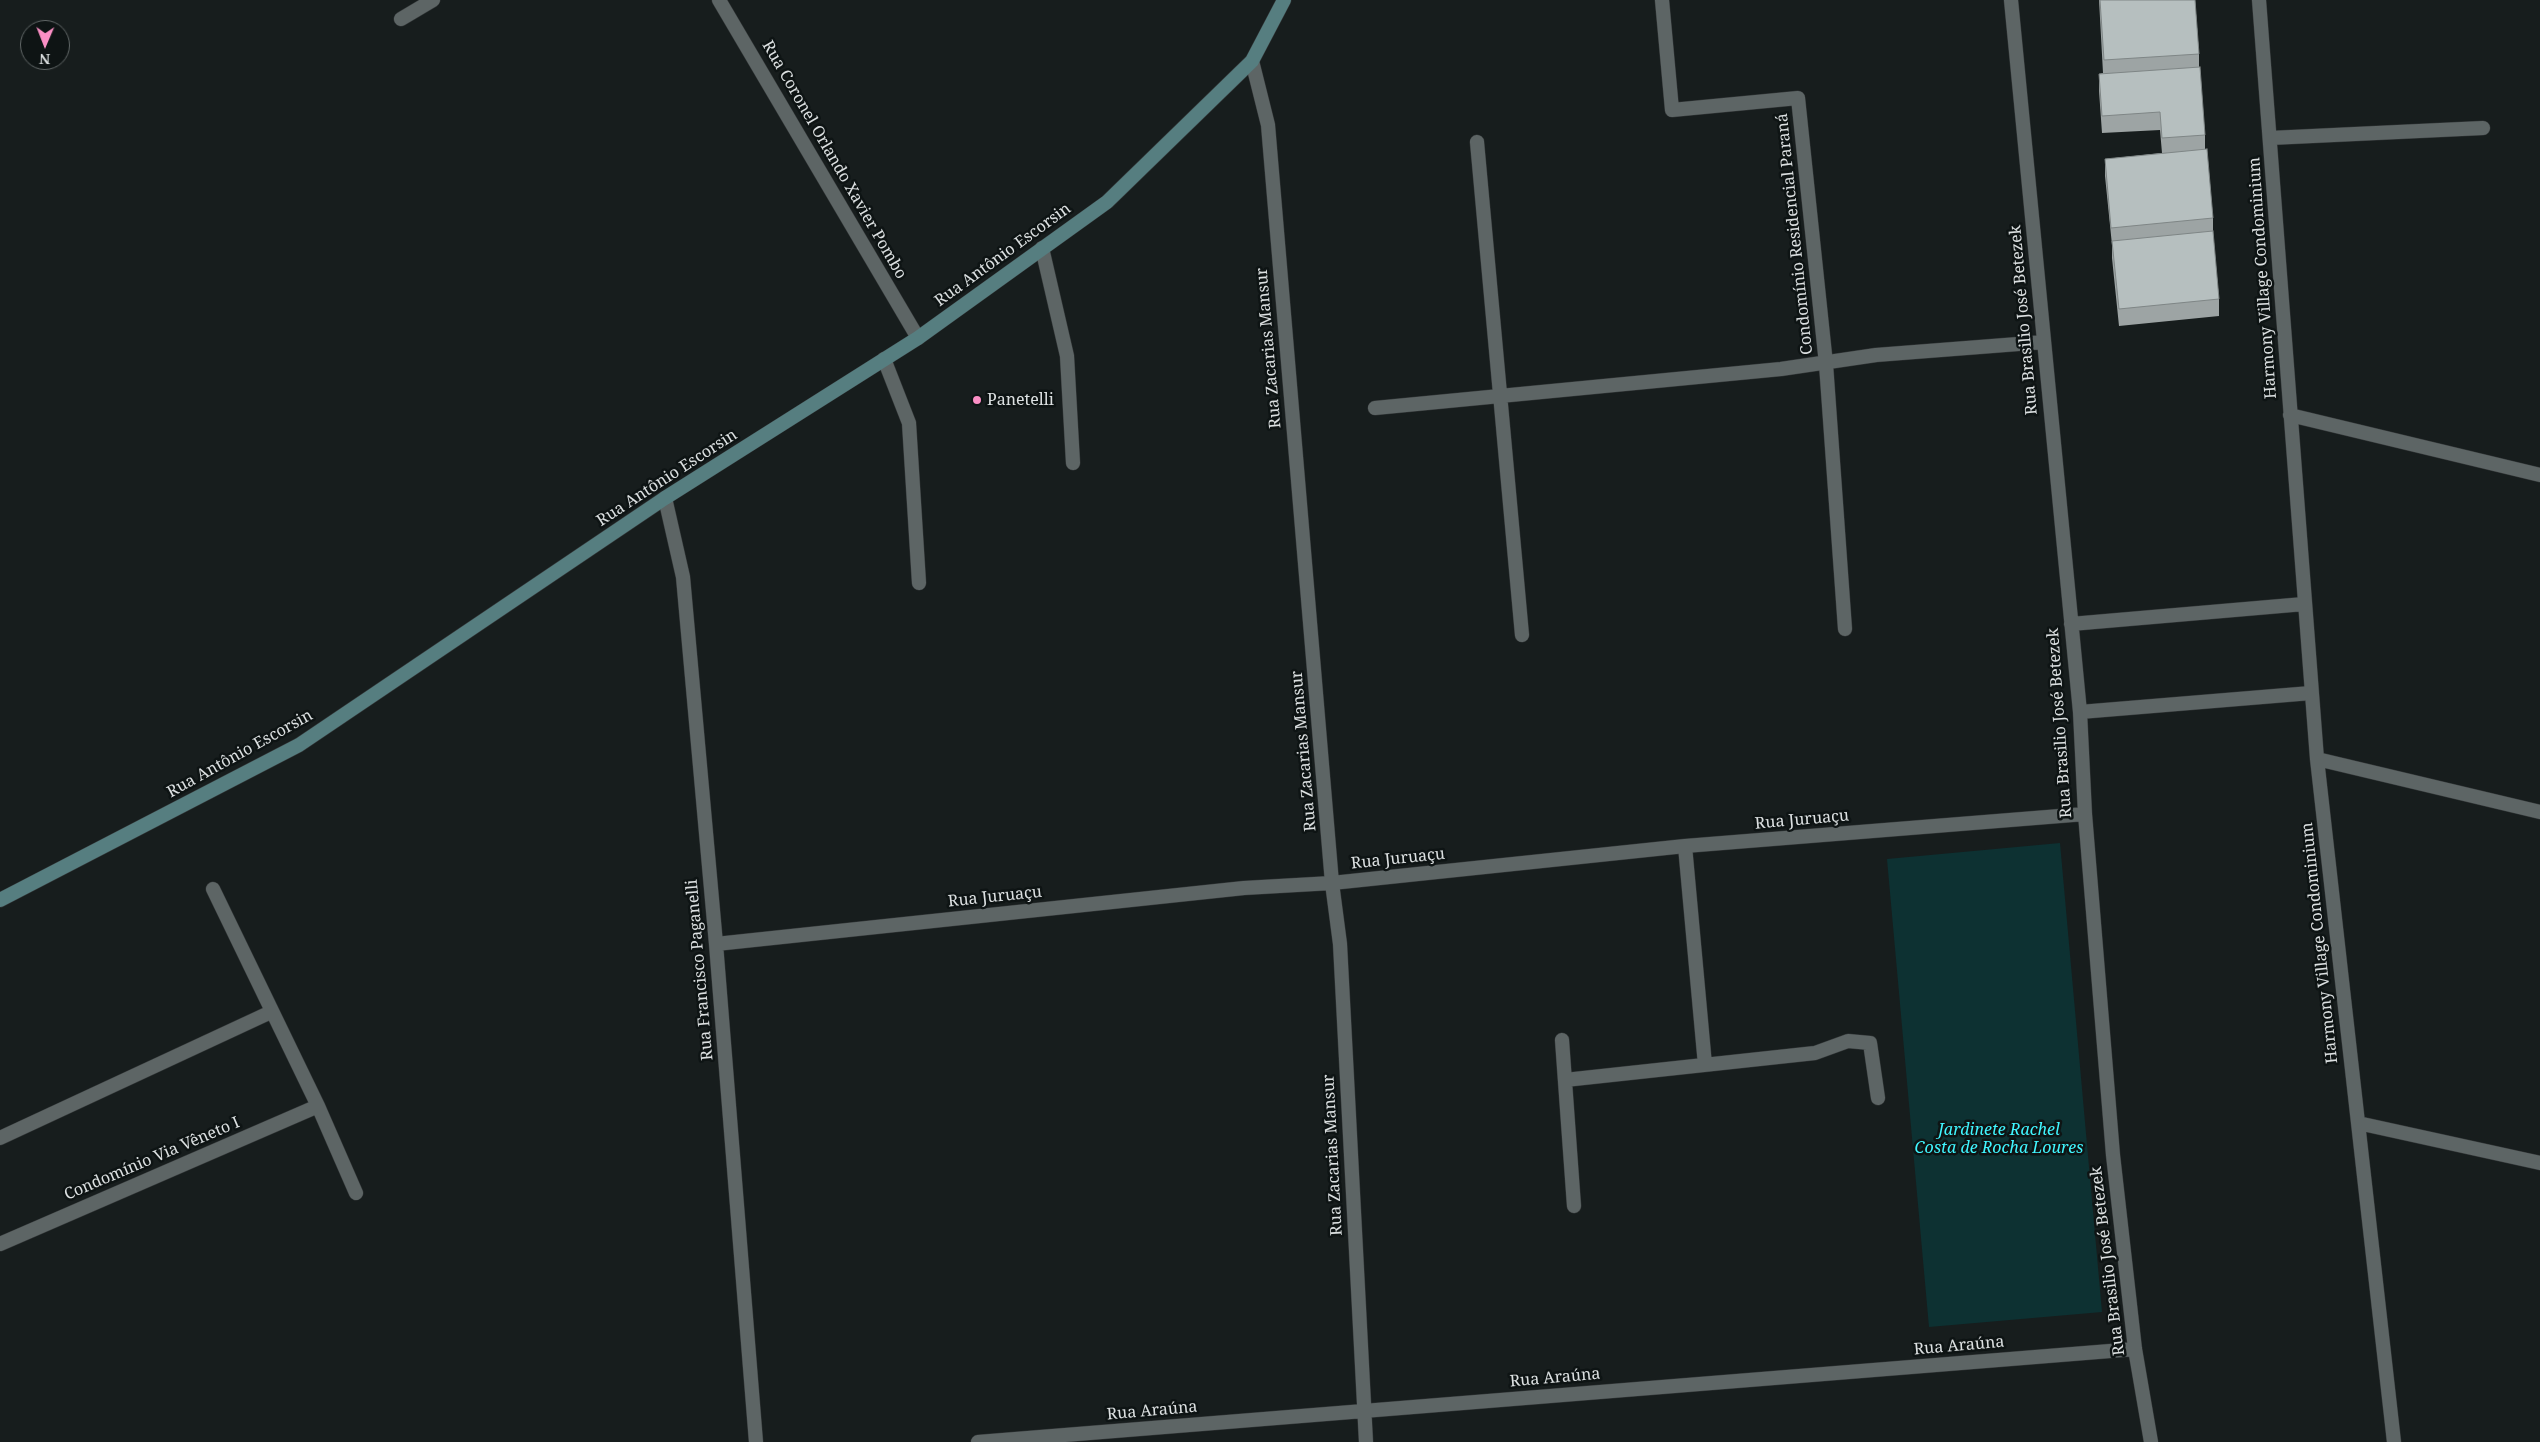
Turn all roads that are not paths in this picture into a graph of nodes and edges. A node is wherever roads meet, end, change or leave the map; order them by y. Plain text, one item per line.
1 (433, 0) edge
2 (719, 0) edge
3 (1284, 0) edge
4 (1662, 0) edge
5 (2011, 0) edge
6 (2259, 0) edge
7 (401, 19) dead end
8 (1252, 61) junction
9 (2483, 128) dead end
10 (2270, 138) junction
11 (1477, 142) dead end
12 (1042, 248) junction
13 (918, 338) junction
14 (2044, 342) junction
15 (884, 359) junction
16 (1826, 364) junction
17 (1500, 396) junction
18 (1375, 408) dead end
19 (2290, 415) junction
20 (1073, 463) dead end
21 (2540, 475) edge
22 (665, 498) junction
23 (919, 583) dead end
24 (2304, 604) junction
25 (2071, 624) junction
26 (1845, 630) dead end
27 (1522, 635) dead end
28 (2311, 693) junction
29 (2080, 712) junction
30 (2317, 760) junction
31 (2540, 812) edge
32 (2085, 814) junction
33 (1685, 846) junction
34 (1332, 883) junction
35 (213, 889) dead end
36 (0, 900) edge
37 (716, 944) junction
38 (271, 1012) junction
39 (1562, 1040) dead end
40 (1705, 1065) junction
41 (1566, 1080) junction
42 (1878, 1098) dead end
43 (318, 1106) junction
44 (2358, 1123) junction
45 (0, 1138) edge
46 (2540, 1163) edge
47 (356, 1192) dead end
48 (1574, 1206) dead end
49 (0, 1244) edge
50 (2135, 1349) junction
51 (1364, 1411) junction
52 (756, 1442) edge
53 (978, 1442) edge
54 (1366, 1442) edge
55 (2151, 1442) edge
56 (2394, 1442) edge

1 - 7 street
2 - 13 street, Rua Coronel Orlando Xavier Pombo
3 - 8 main road, Rua Antônio Escorsin
4 - 16 street, Condomínio Residencial Paraná
5 - 14 street, Rua Brasilio José Betezek
6 - 10 street, Harmony Village Condominium
8 - 12 main road, Rua Antônio Escorsin
8 - 34 street, Rua Zacarias Mansur
9 - 10 street, Harmony Village Condominium
10 - 19 street, Harmony Village Condominium
11 - 17 street
12 - 13 main road, Rua Antônio Escorsin
12 - 20 street
13 - 15 main road, Rua Antônio Escorsin
14 - 16 street, Condomínio Residencial Paraná
14 - 25 street, Rua Brasilio José Betezek
15 - 22 main road, Rua Antônio Escorsin
15 - 23 street
16 - 17 street, Condomínio Residencial Paraná
16 - 26 street, Condomínio Residencial Paraná
17 - 18 street, Condomínio Residencial Paraná
17 - 27 street
19 - 21 street, Harmony Village Condominium
19 - 24 street, Harmony Village Condominium
22 - 36 main road, Rua Antônio Escorsin
22 - 37 street, Rua Francisco Paganelli
24 - 25 street
24 - 28 street, Harmony Village Condominium
25 - 29 street, Rua Brasilio José Betezek
28 - 29 street
28 - 30 street, Harmony Village Condominium
29 - 32 street, Rua Brasilio José Betezek
30 - 31 street
30 - 44 street, Harmony Village Condominium
32 - 33 street, Rua Juruaçu
32 - 50 street, Rua Brasilio José Betezek
33 - 34 street, Rua Juruaçu
33 - 40 street
34 - 37 street, Rua Juruaçu
34 - 51 street, Rua Zacarias Mansur
35 - 38 street
37 - 52 street, Rua Francisco Paganelli
38 - 43 street
38 - 45 street
39 - 41 street
40 - 41 street
40 - 42 street
41 - 48 street
43 - 47 street
43 - 49 street, Condomínio Via Vêneto I
44 - 46 street
44 - 56 street, Harmony Village Condominium
50 - 51 street, Rua Araúna
50 - 55 street, Rua Brasilio José Betezek
51 - 53 street, Rua Araúna
51 - 54 street, Rua Zacarias Mansur

